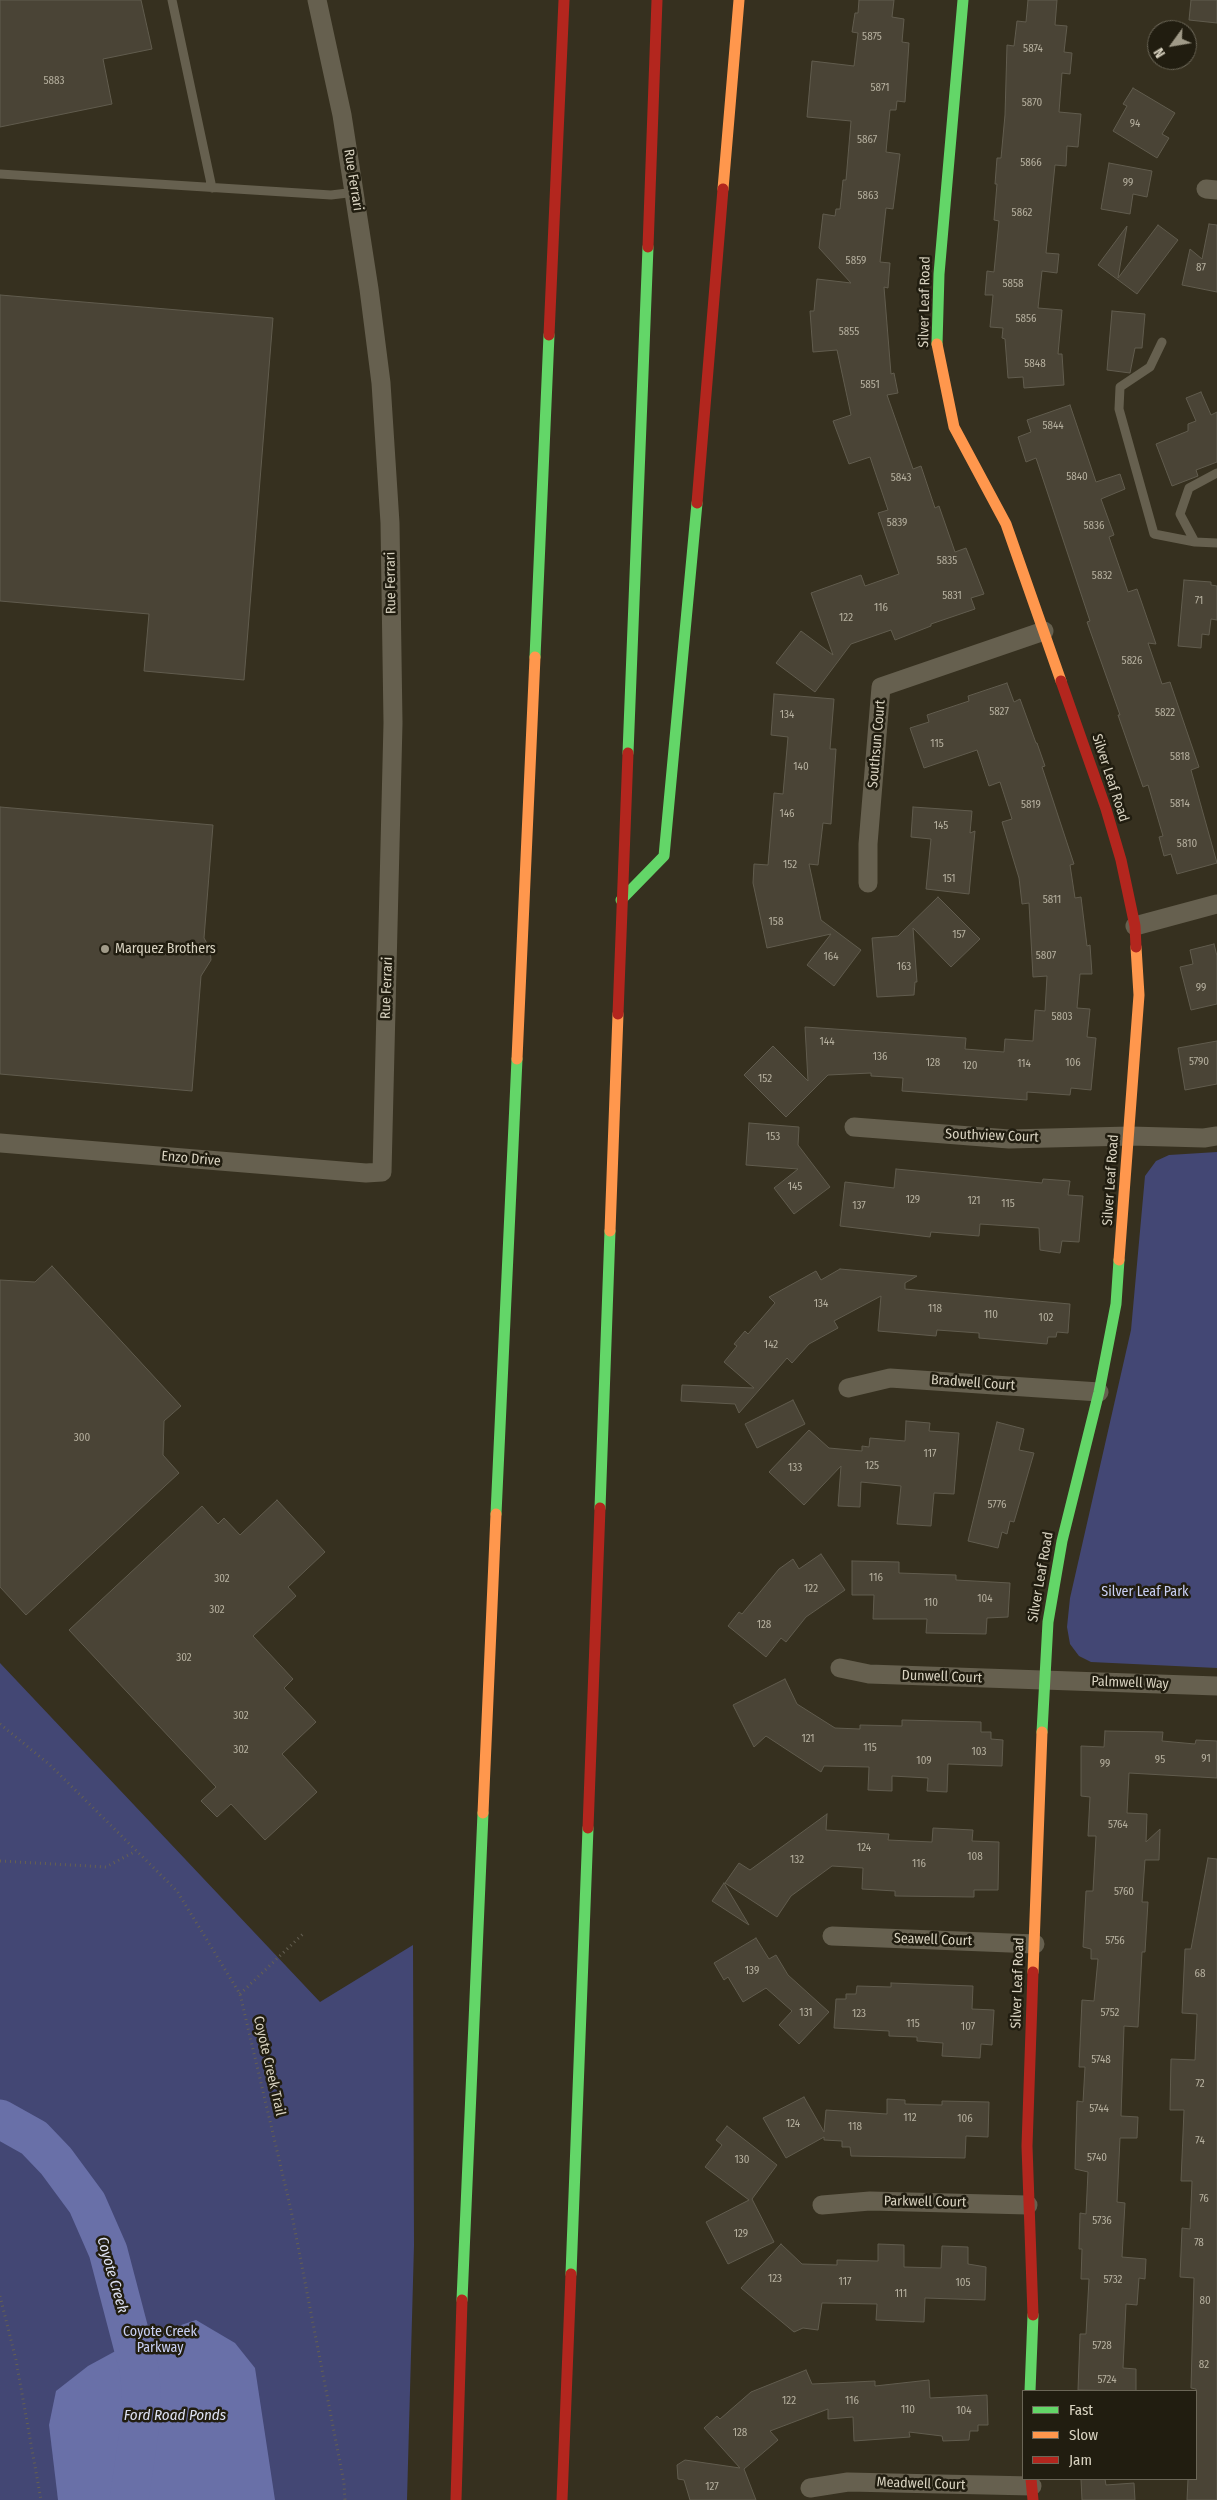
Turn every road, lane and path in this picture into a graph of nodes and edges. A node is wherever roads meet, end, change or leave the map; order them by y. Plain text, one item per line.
1 (172, 0) edge
2 (318, 0) edge
3 (564, 0) edge
4 (657, 0) edge
5 (739, 0) edge
6 (963, 0) edge
7 (0, 174) edge
8 (212, 188) junction
9 (356, 192) junction
10 (1162, 342) dead end
11 (1217, 473) edge
12 (1195, 542) junction
13 (1217, 543) edge
14 (1044, 631) junction
15 (868, 883) dead end
16 (621, 900) junction
17 (1217, 904) edge
18 (1135, 926) junction
19 (854, 1127) dead end
20 (1130, 1136) junction
21 (1217, 1136) edge
22 (0, 1144) edge
23 (382, 1172) joint
24 (848, 1388) dead end
25 (1099, 1392) junction
26 (840, 1668) dead end
27 (1044, 1680) junction
28 (1217, 1686) edge
29 (0, 1724) edge
30 (136, 1850) junction
31 (0, 1861) edge
32 (305, 1932) dead end
33 (832, 1936) dead end
34 (1035, 1944) junction
35 (240, 1994) junction
36 (822, 2205) dead end
37 (1028, 2205) junction
38 (0, 2296) edge
39 (1030, 2390) edge
40 (810, 2488) dead end
41 (1032, 2488) edge
42 (41, 2500) edge
43 (345, 2500) edge
44 (456, 2500) edge
45 (562, 2500) edge

1 - 8 lane
2 - 9 street, Rue Ferrari
3 - 44 main road
4 - 16 main road
5 - 16 main road
6 - 14 main road, Silver Leaf Road
7 - 8 lane
8 - 9 lane
9 - 23 street, Rue Ferrari
10 - 12 lane
11 - 12 lane
12 - 13 lane
14 - 15 street, Southsun Court
14 - 18 main road, Silver Leaf Road
16 - 45 main road
17 - 18 street
18 - 20 main road, Silver Leaf Road
19 - 20 street, Southview Court
20 - 21 street, Southview Court
20 - 25 main road, Silver Leaf Road
22 - 23 street, Enzo Drive
24 - 25 street, Bradwell Court
25 - 27 main road, Silver Leaf Road
26 - 27 street, Dunwell Court
27 - 28 street, Palmwell Way
27 - 34 main road, Silver Leaf Road
29 - 30 path, Coyote Creek Trail
30 - 31 path
30 - 35 path, Coyote Creek Trail
32 - 35 path
33 - 34 street, Seawell Court
34 - 37 main road, Silver Leaf Road
35 - 43 path, Coyote Creek Trail
36 - 37 street, Parkwell Court
37 - 39 main road, Silver Leaf Road
38 - 42 path
40 - 41 street, Meadwell Court

